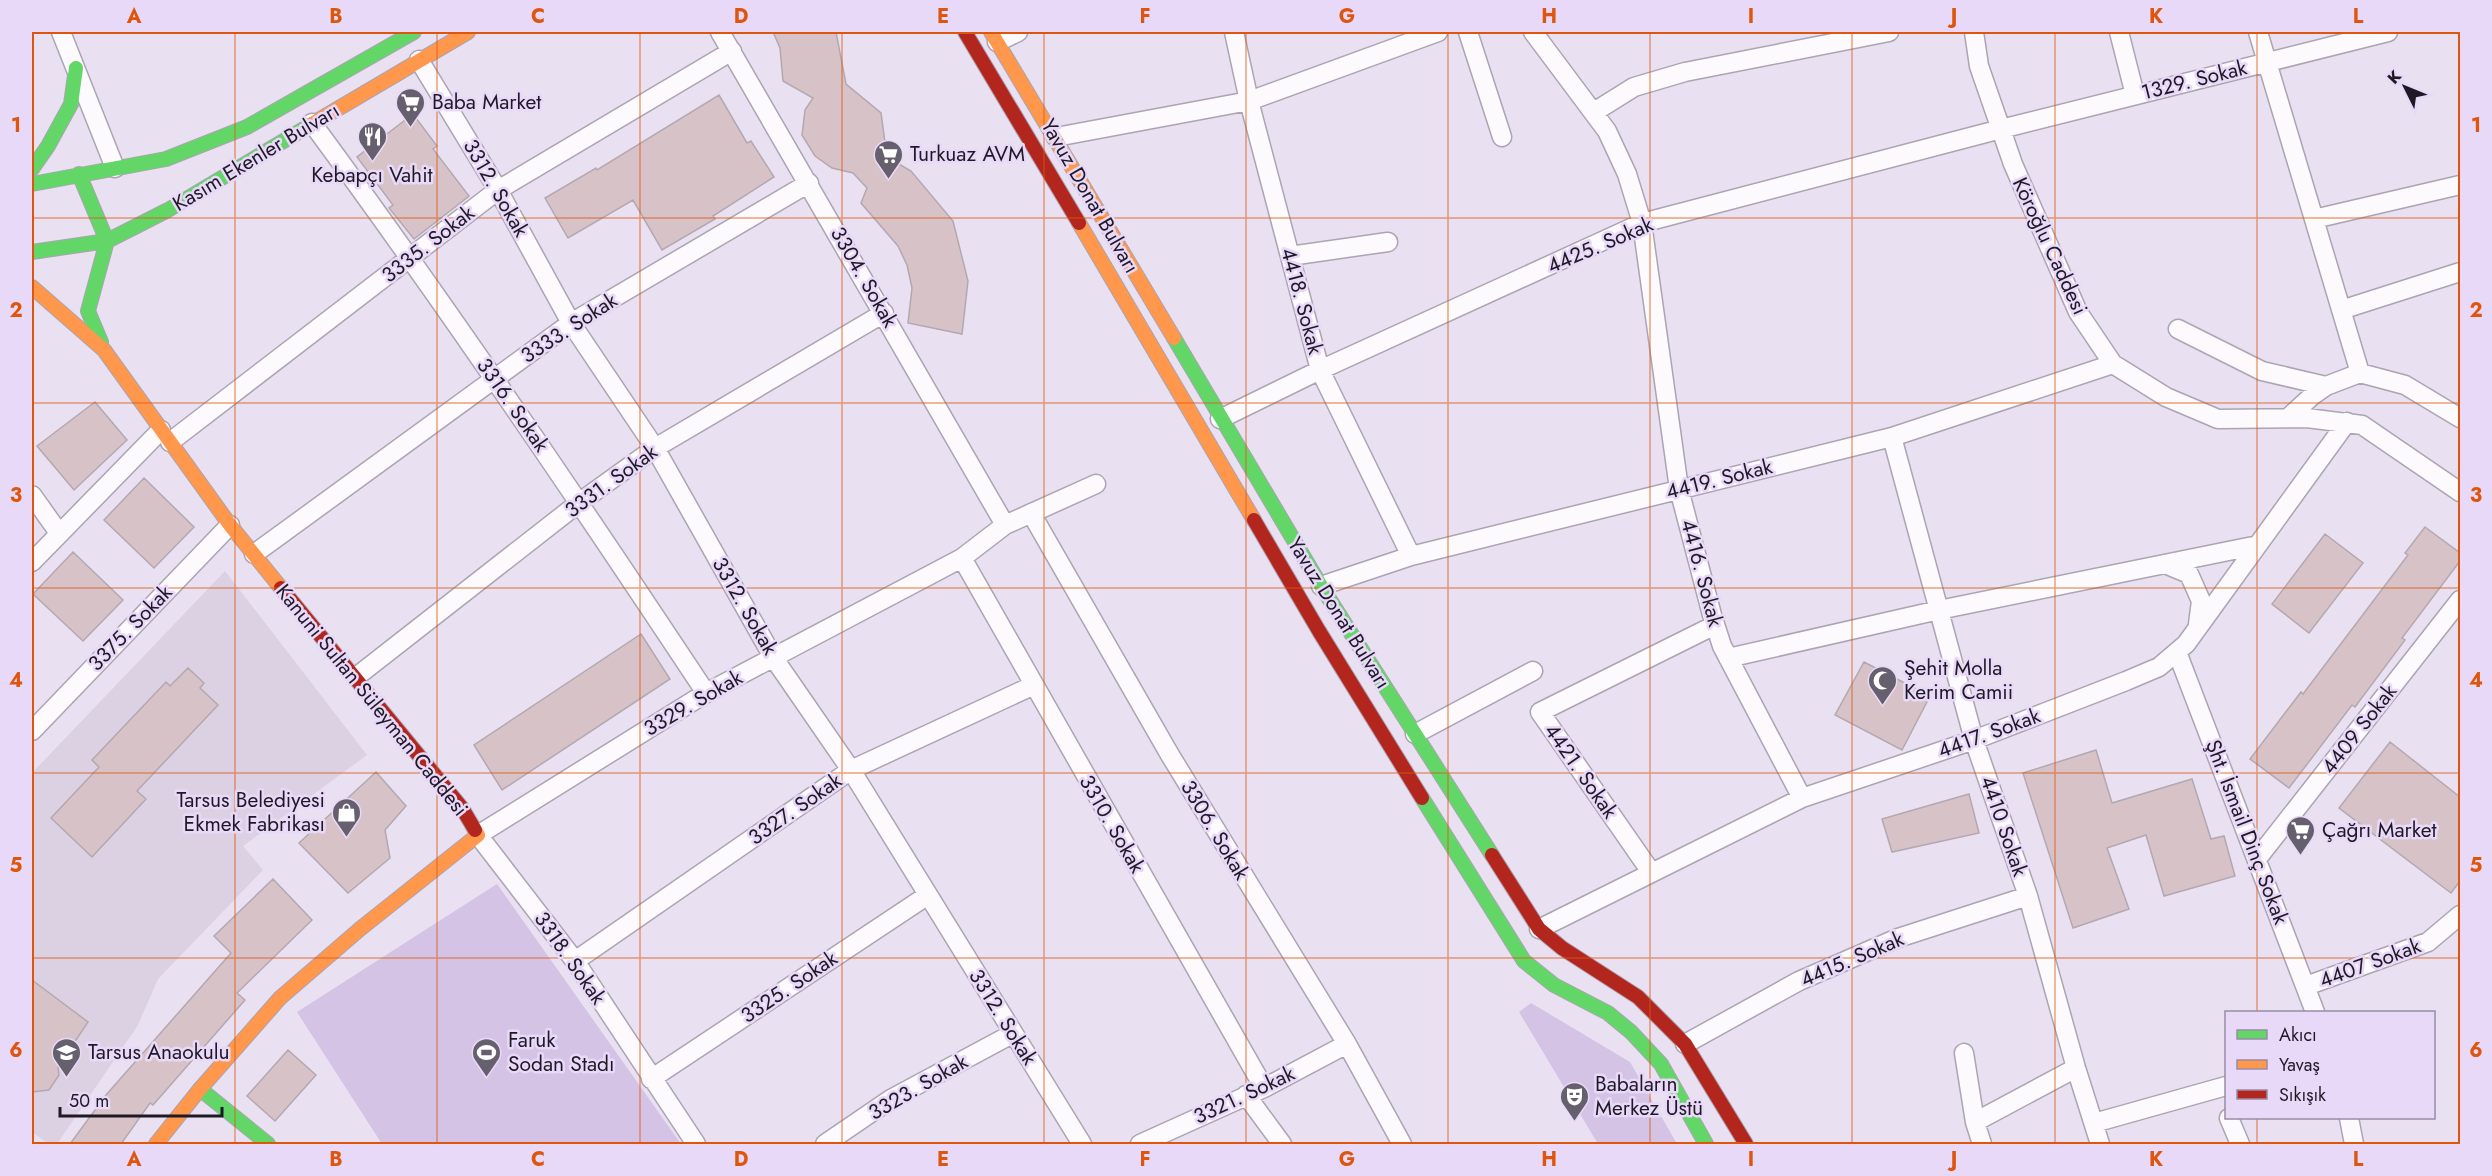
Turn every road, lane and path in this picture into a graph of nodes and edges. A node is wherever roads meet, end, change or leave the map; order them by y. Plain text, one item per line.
1 (61, 32) edge
2 (414, 32) edge
3 (468, 32) edge
4 (720, 32) edge
5 (965, 32) edge
6 (1018, 32) edge
7 (1234, 32) edge
8 (1438, 32) edge
9 (1468, 32) edge
10 (1533, 32) edge
11 (1889, 32) edge
12 (1974, 32) edge
13 (2119, 32) edge
14 (2258, 32) edge
15 (2388, 32) edge
16 (2348, 36) edge
17 (994, 37) edge
18 (732, 51) junction
19 (419, 60) junction
20 (2267, 62) junction
21 (75, 68) junction
22 (2135, 95) junction
23 (1249, 101) junction
24 (1594, 112) junction
25 (312, 123) junction
26 (2001, 129) junction
27 (1056, 137) junction
28 (1502, 137) dead end
29 (116, 168) junction
30 (32, 169) edge
31 (79, 174) junction
32 (809, 183) junction
33 (32, 184) edge
34 (2460, 185) edge
35 (498, 190) junction
36 (2314, 219) junction
37 (1642, 224) junction
38 (108, 241) junction
39 (1388, 242) dead end
40 (32, 252) edge
41 (1290, 256) junction
42 (410, 257) junction
43 (34, 272) dead end
44 (2460, 272) edge
45 (35, 289) edge
46 (2341, 310) junction
47 (885, 313) junction
48 (571, 323) junction
49 (2178, 329) dead end
50 (104, 350) junction
51 (2113, 364) junction
52 (1320, 370) junction
53 (2360, 372) junction
54 (494, 378) junction
55 (2326, 386) junction
56 (1220, 418) junction
57 (2288, 418) junction
58 (2460, 418) edge
59 (2347, 422) junction
60 (166, 436) junction
61 (1892, 437) junction
62 (655, 448) junction
63 (1096, 484) dead end
64 (1679, 489) junction
65 (2460, 492) edge
66 (32, 499) edge
67 (580, 502) junction
68 (1031, 513) junction
69 (230, 525) junction
70 (1005, 525) junction
71 (59, 533) junction
72 (2258, 545) junction
73 (254, 554) junction
74 (1411, 556) junction
75 (962, 558) junction
76 (32, 562) edge
77 (2165, 564) junction
78 (1321, 586) junction
79 (2460, 600) edge
80 (1939, 609) junction
81 (1715, 625) junction
82 (2198, 628) junction
83 (2177, 652) junction
84 (774, 657) junction
85 (1728, 658) junction
86 (1533, 670) dead end
87 (356, 677) junction
88 (1032, 686) junction
89 (706, 693) junction
90 (32, 731) edge
91 (1415, 734) junction
92 (1974, 740) junction
93 (851, 770) junction
94 (1802, 798) junction
95 (478, 835) junction
96 (2257, 859) junction
97 (1651, 872) junction
98 (928, 895) junction
99 (2028, 896) junction
100 (2460, 915) edge
101 (1539, 929) junction
102 (575, 961) junction
103 (2306, 986) junction
104 (2315, 1011) edge
105 (1012, 1034) junction
106 (1347, 1044) junction
107 (1685, 1044) junction
108 (1964, 1053) dead end
109 (2076, 1068) junction
110 (651, 1079) junction
111 (1264, 1088) junction
112 (2222, 1088) edge
113 (200, 1089) junction
114 (1246, 1095) junction
115 (2225, 1106) edge
116 (2229, 1119) edge
117 (2349, 1119) edge
118 (1975, 1122) junction
119 (2094, 1123) junction
120 (156, 1144) edge
121 (268, 1144) edge
122 (696, 1144) edge
123 (825, 1144) edge
124 (1082, 1144) edge
125 (1140, 1144) edge
126 (1282, 1144) edge
127 (1402, 1144) edge
128 (1706, 1144) edge
129 (1746, 1144) edge
130 (1982, 1144) edge
131 (2100, 1144) edge
132 (2240, 1144) edge
133 (2354, 1144) edge

1 - 21 street
2 - 29 street, Kasım Ekenler Bulvarı
3 - 19 street, Kasım Ekenler Bulvarı
4 - 18 street, 3304. Sokak
5 - 128 street, Yavuz Donat Bulvarı
6 - 17 street
7 - 23 street, 4418. Sokak
8 - 23 street
9 - 28 street
10 - 24 street, 4416. Sokak
11 - 24 street
12 - 26 street, Köroğlu Caddesi
13 - 22 street
14 - 20 street
15 - 16 street, 1329. Sokak
16 - 20 street, 1329. Sokak
17 - 27 street, Yavuz Donat Bulvarı
18 - 32 street, 3304. Sokak
18 - 35 street, 3335. Sokak
19 - 25 street, Kasım Ekenler Bulvarı
19 - 35 street, 3312. Sokak
20 - 22 street, 1329. Sokak
20 - 36 street
21 - 29 street
21 - 30 street
22 - 26 street, 1329. Sokak
23 - 27 street
23 - 41 street, 4418. Sokak
24 - 37 street, 4416. Sokak
25 - 38 street, Kasım Ekenler Bulvarı
25 - 42 street, 3316. Sokak
26 - 37 street, 4425. Sokak
26 - 51 street, Köroğlu Caddesi
27 - 56 street, Yavuz Donat Bulvarı
29 - 31 street, Kasım Ekenler Bulvarı
31 - 33 street, Kasım Ekenler Bulvarı
31 - 38 street
32 - 47 street, 3304. Sokak
32 - 48 street, 3333. Sokak
34 - 36 street
35 - 42 street, 3335. Sokak
35 - 48 street, 3312. Sokak
36 - 46 street
37 - 52 street, 4425. Sokak
37 - 64 street, 4416. Sokak
38 - 40 street, Kasım Ekenler Bulvarı
38 - 50 street
39 - 41 street
41 - 52 street, 4418. Sokak
42 - 54 street, 3316. Sokak
42 - 60 street, 3335. Sokak
43 - 45 street
44 - 46 street
45 - 50 street
46 - 53 street
47 - 62 street, 3331. Sokak
47 - 70 street, 3304. Sokak
48 - 54 street, 3333. Sokak
48 - 62 street, 3312. Sokak
49 - 55 street
50 - 60 street, Kanuni Sultan Süleyman Caddesi
51 - 57 street, Köroğlu Caddesi
51 - 61 street, 4419. Sokak
52 - 56 street, 4425. Sokak
52 - 74 street, 4418. Sokak
53 - 55 street
53 - 58 street
54 - 67 street, 3316. Sokak
54 - 73 street, 3333. Sokak
55 - 57 street
56 - 78 street, Yavuz Donat Bulvarı
57 - 59 street, Köroğlu Caddesi
59 - 65 street, Köroğlu Caddesi
59 - 72 street, 4417. Sokak
60 - 69 street, Kanuni Sultan Süleyman Caddesi
60 - 71 street, 3335. Sokak
61 - 64 street, 4419. Sokak
61 - 80 street, 4410 Sokak
62 - 67 street, 3331. Sokak
62 - 84 street, 3312. Sokak
63 - 68 street, 3329. Sokak
64 - 74 street, 4419. Sokak
64 - 81 street, 4416. Sokak
66 - 71 street
67 - 87 street, 3331. Sokak
67 - 89 street, 3316. Sokak
68 - 70 street, 3329. Sokak
68 - 106 street, 3306. Sokak
69 - 73 street, Kanuni Sultan Süleyman Caddesi
69 - 90 street, 3375. Sokak
70 - 75 street, 3329. Sokak
71 - 76 street, 3335. Sokak
72 - 77 street
72 - 82 street, 4417. Sokak
73 - 87 street, Kanuni Sultan Süleyman Caddesi
74 - 78 street, 4419. Sokak
75 - 84 street, 3329. Sokak
75 - 88 street, 3310. Sokak
77 - 80 street
77 - 82 street
78 - 91 street, Yavuz Donat Bulvarı
79 - 96 street, 4409 Sokak
80 - 85 street
80 - 92 street, 4410 Sokak
81 - 85 street, 4416. Sokak
81 - 97 street, 4421. Sokak
82 - 83 street, 4417. Sokak
83 - 92 street, 4417. Sokak
83 - 96 street, Şht. İsmail Dinç Sokak
84 - 89 street, 3329. Sokak
84 - 93 street, 3312. Sokak
85 - 94 street, 4416. Sokak
86 - 91 street
87 - 95 street, Kanuni Sultan Süleyman Caddesi
88 - 93 street, 3327. Sokak
88 - 111 street, 3310. Sokak
89 - 95 street, 3329. Sokak
91 - 101 street, Yavuz Donat Bulvarı
92 - 94 street, 4417. Sokak
92 - 99 street, 4410 Sokak
93 - 98 street, 3312. Sokak
93 - 102 street, 3327. Sokak
94 - 97 street, 4417. Sokak
95 - 102 street, 3318. Sokak
95 - 113 street, Kanuni Sultan Süleyman Caddesi
96 - 103 street, Şht. İsmail Dinç Sokak
97 - 101 street, 4417. Sokak
98 - 105 street, 3312. Sokak
98 - 110 street, 3325. Sokak
99 - 107 street, 4415. Sokak
99 - 109 street, 4410 Sokak
100 - 103 street, 4407 Sokak
101 - 107 street, Yavuz Donat Bulvarı
102 - 110 street, 3318. Sokak
103 - 104 street, Şht. İsmail Dinç Sokak
105 - 123 street, 3323. Sokak
105 - 124 street, 3312. Sokak
106 - 111 street, 3321. Sokak
106 - 127 street, 3306. Sokak
107 - 129 street, Yavuz Donat Bulvarı
108 - 118 street
109 - 118 street
109 - 119 street, 4410 Sokak
110 - 122 street, 3318. Sokak
111 - 114 street, 3321. Sokak
112 - 115 street
112 - 119 street
113 - 120 street, Kanuni Sultan Süleyman Caddesi
113 - 121 street
114 - 125 street, 3321. Sokak
114 - 126 street
116 - 132 street
117 - 133 street
118 - 130 street
119 - 131 street, 4410 Sokak

